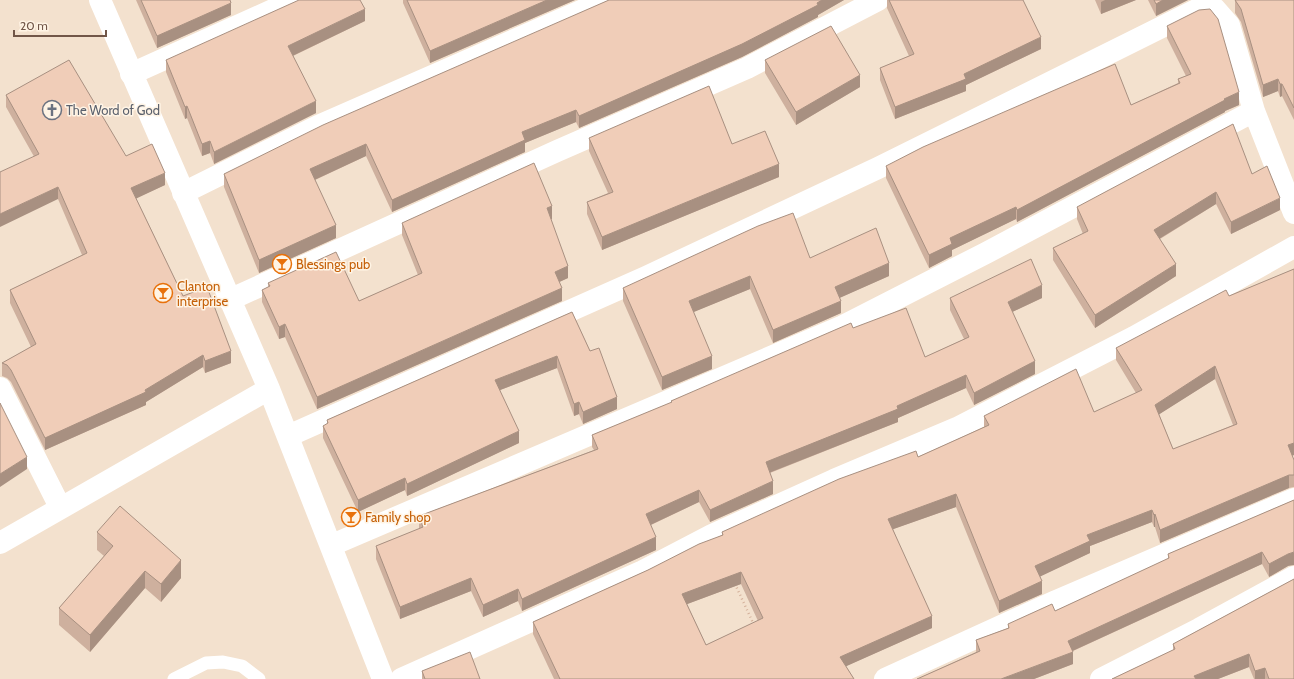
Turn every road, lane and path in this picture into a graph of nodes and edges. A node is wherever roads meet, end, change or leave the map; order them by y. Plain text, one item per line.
1 (100, 0) edge
2 (295, 0) edge
3 (606, 0) edge
4 (878, 0) edge
5 (131, 74) junction
6 (1254, 111) junction
7 (183, 193) junction
8 (1294, 213) edge
9 (1294, 248) edge
10 (230, 300) junction
11 (0, 388) edge
12 (270, 389) junction
13 (288, 436) junction
14 (1294, 500) edge
15 (60, 507) junction
16 (0, 543) edge
17 (332, 545) junction
18 (1294, 577) edge
19 (732, 578) edge
20 (756, 629) edge
21 (174, 679) edge
22 (259, 679) edge
23 (383, 679) edge
24 (401, 679) edge
25 (885, 679) edge
26 (1101, 679) edge

1 - 5 street
2 - 5 street
3 - 7 street
4 - 10 street
5 - 7 street
6 - 8 street
6 - 13 street
6 - 17 street
7 - 10 street
9 - 24 street
10 - 12 street
11 - 15 street
12 - 13 street
12 - 15 street
13 - 17 street
14 - 25 street
15 - 16 street
17 - 23 street
18 - 26 street
19 - 20 path
21 - 22 lane

